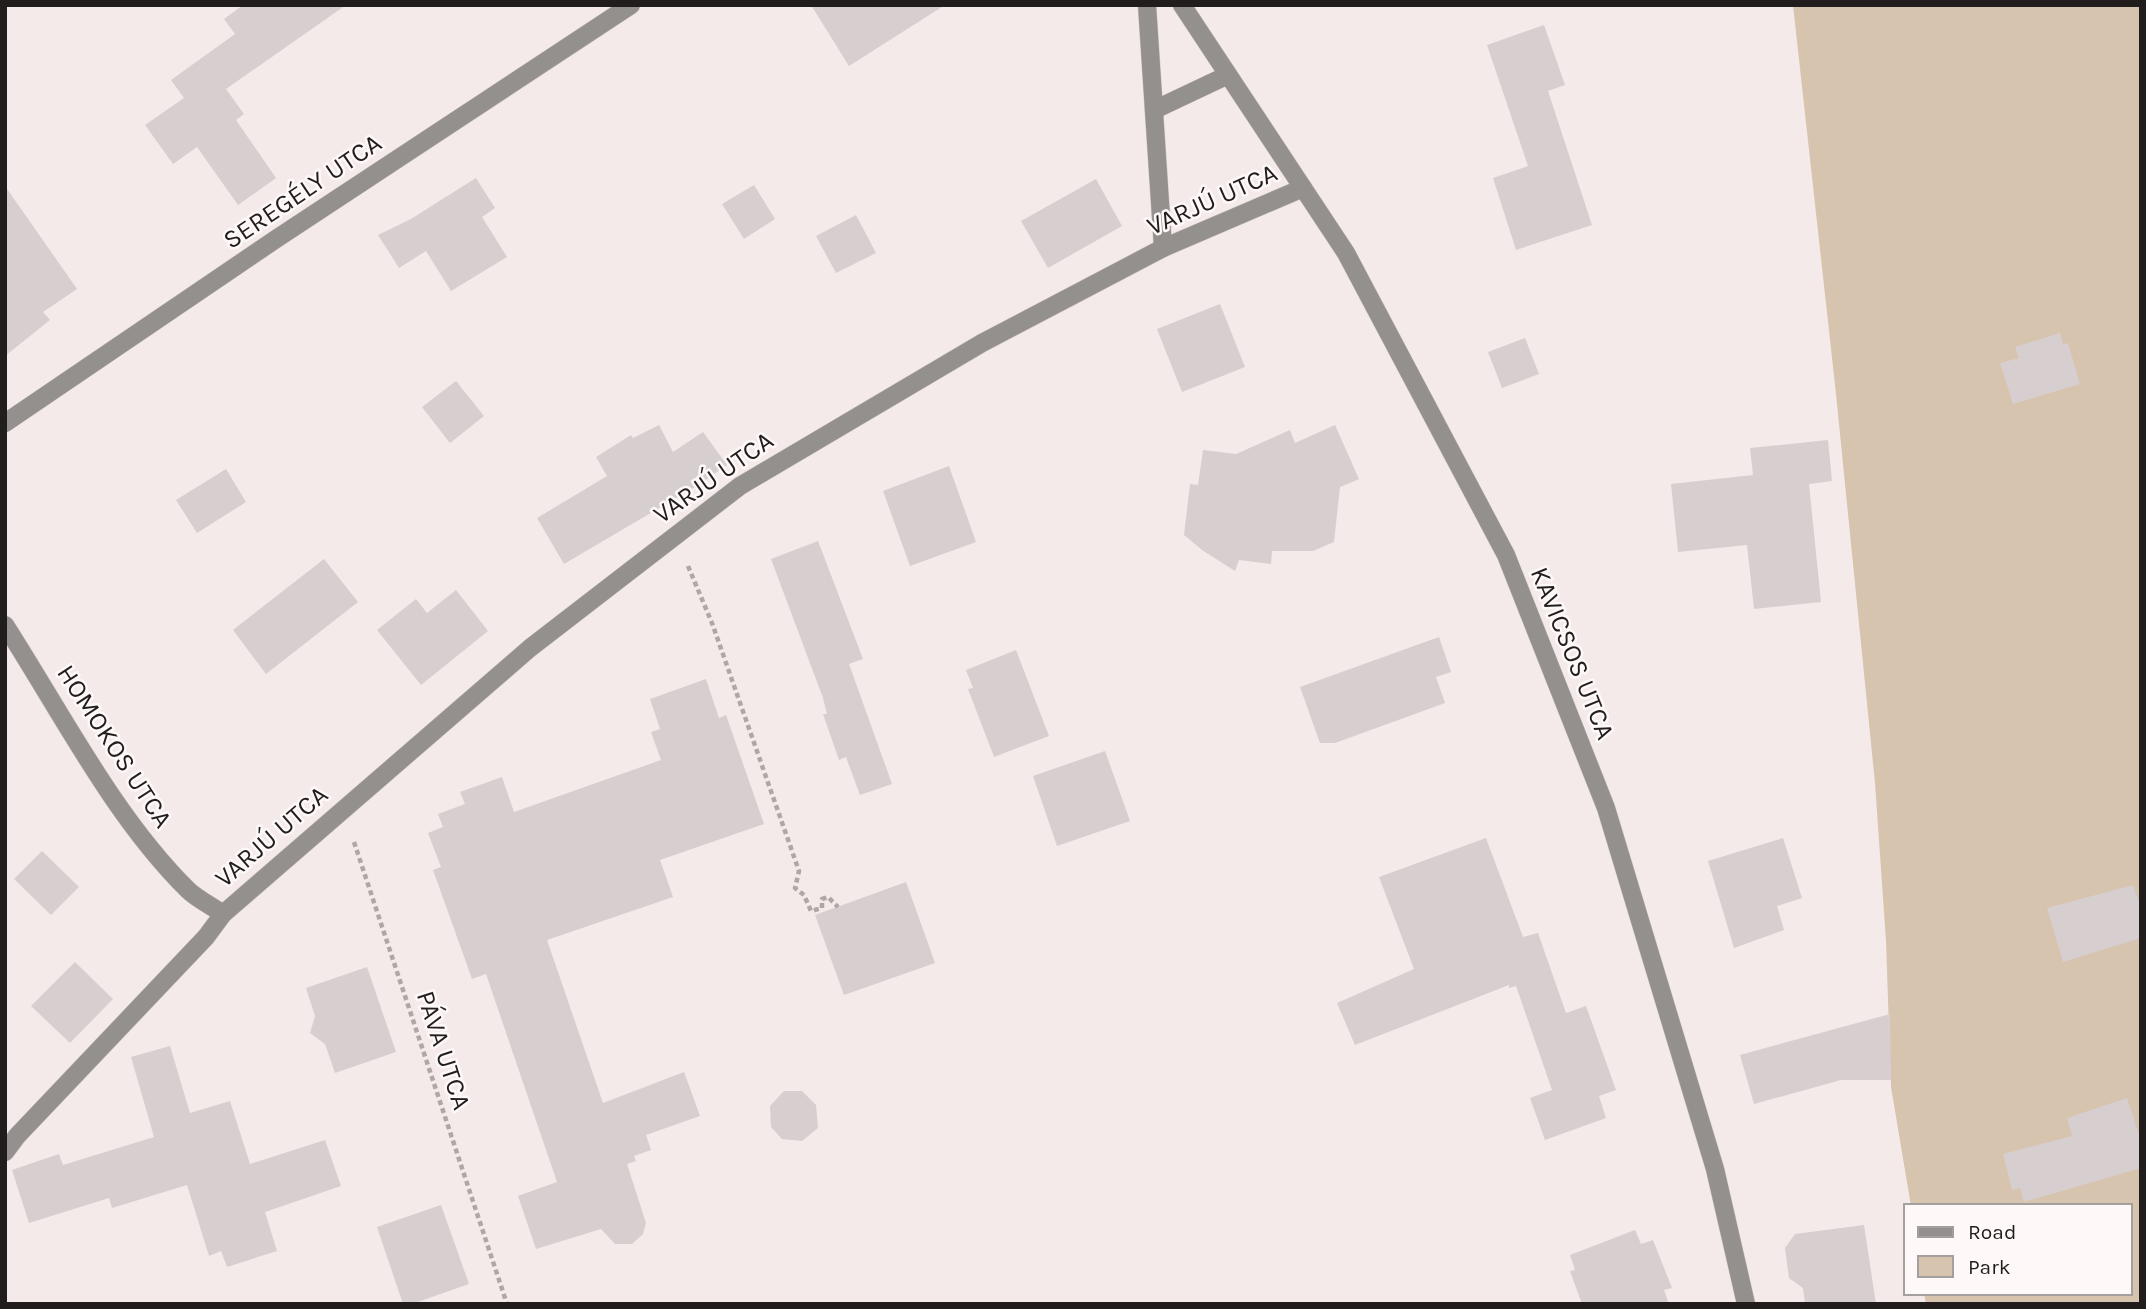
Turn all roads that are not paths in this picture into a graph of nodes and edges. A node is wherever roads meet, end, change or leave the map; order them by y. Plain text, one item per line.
1 (631, 5) edge
2 (1147, 5) edge
3 (1182, 5) edge
4 (1228, 75) junction
5 (1154, 110) junction
6 (1303, 188) junction
7 (1163, 248) junction
8 (5, 424) edge
9 (5, 625) edge
10 (223, 914) junction
11 (5, 1152) edge
12 (1746, 1304) edge

1 - 8 street, SEREGÉLY UTCA
2 - 5 street
3 - 4 street, KAVICSOS UTCA
4 - 5 street
4 - 6 street, KAVICSOS UTCA
5 - 7 street
6 - 7 street, VARJÚ UTCA
6 - 12 street, KAVICSOS UTCA
7 - 10 street, VARJÚ UTCA
9 - 10 street, HOMOKOS UTCA
10 - 11 street, VARJÚ UTCA

